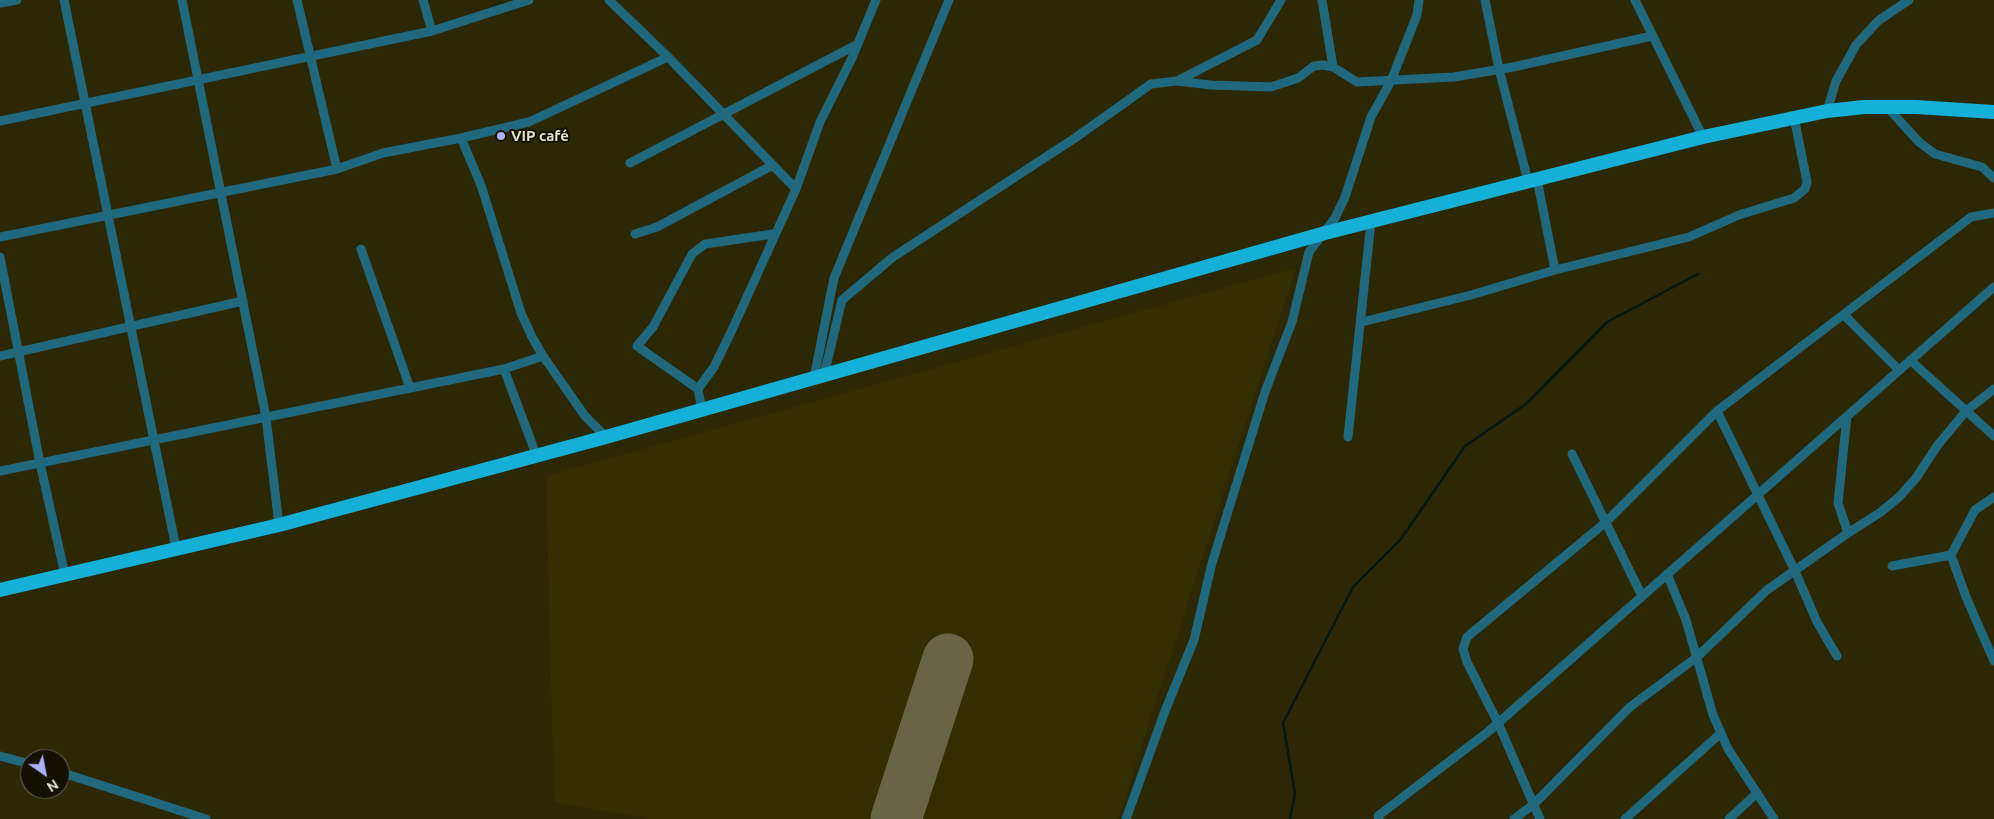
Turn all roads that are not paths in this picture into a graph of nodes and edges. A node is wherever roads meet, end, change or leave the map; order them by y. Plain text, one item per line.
1 (17, 0) edge
2 (64, 0) edge
3 (182, 0) edge
4 (297, 0) edge
5 (423, 0) edge
6 (529, 0) edge
7 (609, 0) edge
8 (875, 0) edge
9 (949, 0) edge
10 (1281, 0) edge
11 (1322, 0) edge
12 (1419, 0) edge
13 (1485, 0) edge
14 (1635, 0) edge
15 (1888, 0) edge
16 (1909, 0) edge
17 (0, 3) edge
18 (1893, 9) junction
19 (432, 31) junction
20 (1652, 36) junction
21 (858, 44) junction
22 (668, 56) junction
23 (311, 58) junction
24 (1333, 67) junction
25 (1498, 70) junction
26 (199, 81) junction
27 (1177, 81) junction
28 (1391, 81) junction
29 (87, 103) junction
30 (1887, 107) junction
31 (1827, 111) junction
32 (1994, 112) edge
33 (724, 114) junction
34 (1794, 118) junction
35 (0, 121) edge
36 (1703, 137) junction
37 (461, 138) junction
38 (630, 163) dead end
39 (773, 165) junction
40 (337, 169) junction
41 (1994, 178) edge
42 (1532, 180) junction
43 (796, 189) junction
44 (221, 192) junction
45 (1994, 212) edge
46 (109, 214) junction
47 (1371, 222) junction
48 (1325, 233) junction
49 (634, 234) dead end
50 (773, 234) junction
51 (0, 237) edge
52 (361, 249) dead end
53 (0, 257) edge
54 (1555, 270) junction
55 (1994, 287) edge
56 (243, 301) junction
57 (1844, 315) junction
58 (1362, 322) junction
59 (131, 327) junction
60 (19, 352) junction
61 (0, 356) edge
62 (543, 356) junction
63 (1910, 360) junction
64 (504, 369) junction
65 (1899, 370) junction
66 (819, 377) junction
67 (410, 388) junction
68 (698, 389) junction
69 (1994, 389) edge
70 (702, 410) junction
71 (1966, 411) junction
72 (1717, 412) junction
73 (1847, 416) junction
74 (266, 417) junction
75 (1994, 436) edge
76 (606, 437) junction
77 (1348, 437) dead end
78 (152, 440) junction
79 (1572, 454) dead end
80 (537, 456) junction
81 (40, 463) junction
82 (0, 471) edge
83 (1756, 495) junction
84 (1994, 497) edge
85 (1606, 522) junction
86 (279, 525) junction
87 (1848, 533) junction
88 (176, 548) junction
89 (1951, 555) junction
90 (1892, 566) dead end
91 (1795, 571) junction
92 (65, 574) junction
93 (1666, 574) junction
94 (0, 590) edge
95 (1642, 596) junction
96 (1837, 656) dead end
97 (1697, 657) junction
98 (1994, 661) edge
99 (1498, 724) junction
100 (1721, 733) junction
101 (0, 756) edge
102 (20, 761) edge
103 (70, 775) edge
104 (1757, 794) junction
105 (1534, 804) junction
106 (206, 819) edge
107 (1126, 819) edge
108 (1379, 819) edge
109 (1514, 819) edge
110 (1540, 819) edge
111 (1625, 819) edge
112 (1729, 819) edge
113 (1774, 819) edge

1 - 17 street
2 - 29 street
3 - 26 street
4 - 23 street
5 - 19 street
6 - 19 street
7 - 22 street
8 - 21 street
9 - 66 street
10 - 27 street
11 - 24 street
12 - 28 street
13 - 25 street
14 - 20 street
15 - 18 street
16 - 18 street
18 - 31 street
19 - 23 street
20 - 25 street
20 - 36 street
21 - 33 street
21 - 43 street
22 - 33 street
22 - 37 street
23 - 26 street
23 - 40 street
24 - 27 street
24 - 28 street
25 - 28 street
25 - 42 street
26 - 29 street
26 - 44 street
27 - 66 street
28 - 48 street
29 - 35 street
29 - 46 street
30 - 31 highway
30 - 32 highway
30 - 41 street
31 - 34 highway
33 - 38 street
33 - 39 street
34 - 36 highway
34 - 54 street
36 - 42 highway
37 - 40 street
37 - 62 street
39 - 43 street
39 - 49 street
40 - 44 street
42 - 47 highway
42 - 54 street
43 - 50 street
44 - 46 street
44 - 56 street
45 - 57 street
46 - 51 street
46 - 59 street
47 - 48 highway
47 - 58 street
48 - 66 highway
48 - 107 street
50 - 68 street
50 - 68 street
52 - 67 street
53 - 60 street
54 - 58 street
55 - 63 street
56 - 59 street
56 - 74 street
57 - 65 street
57 - 72 street
58 - 77 street
59 - 60 street
59 - 78 street
60 - 61 street
60 - 81 street
62 - 64 street
62 - 76 street
63 - 65 street
63 - 71 street
64 - 67 street
64 - 80 street
65 - 73 street
66 - 70 highway
67 - 74 street
68 - 70 street
69 - 71 street
70 - 76 highway
71 - 75 street
71 - 87 street
72 - 83 street
72 - 85 street
73 - 83 street
73 - 87 street
74 - 78 street
74 - 86 street
76 - 80 highway
78 - 81 street
78 - 88 street
79 - 85 street
80 - 86 highway
81 - 82 street
81 - 92 street
83 - 91 street
83 - 93 street
84 - 89 street
85 - 95 street
85 - 99 street
86 - 88 highway
87 - 91 street
88 - 92 highway
89 - 90 street
89 - 98 street
91 - 96 street
91 - 97 street
92 - 94 highway
93 - 95 street
93 - 97 street
95 - 99 street
97 - 100 street
97 - 105 street
99 - 105 street
99 - 108 street
100 - 104 street
100 - 111 street
101 - 102 street
103 - 106 street
104 - 112 street
104 - 113 street
105 - 109 street
105 - 110 street

